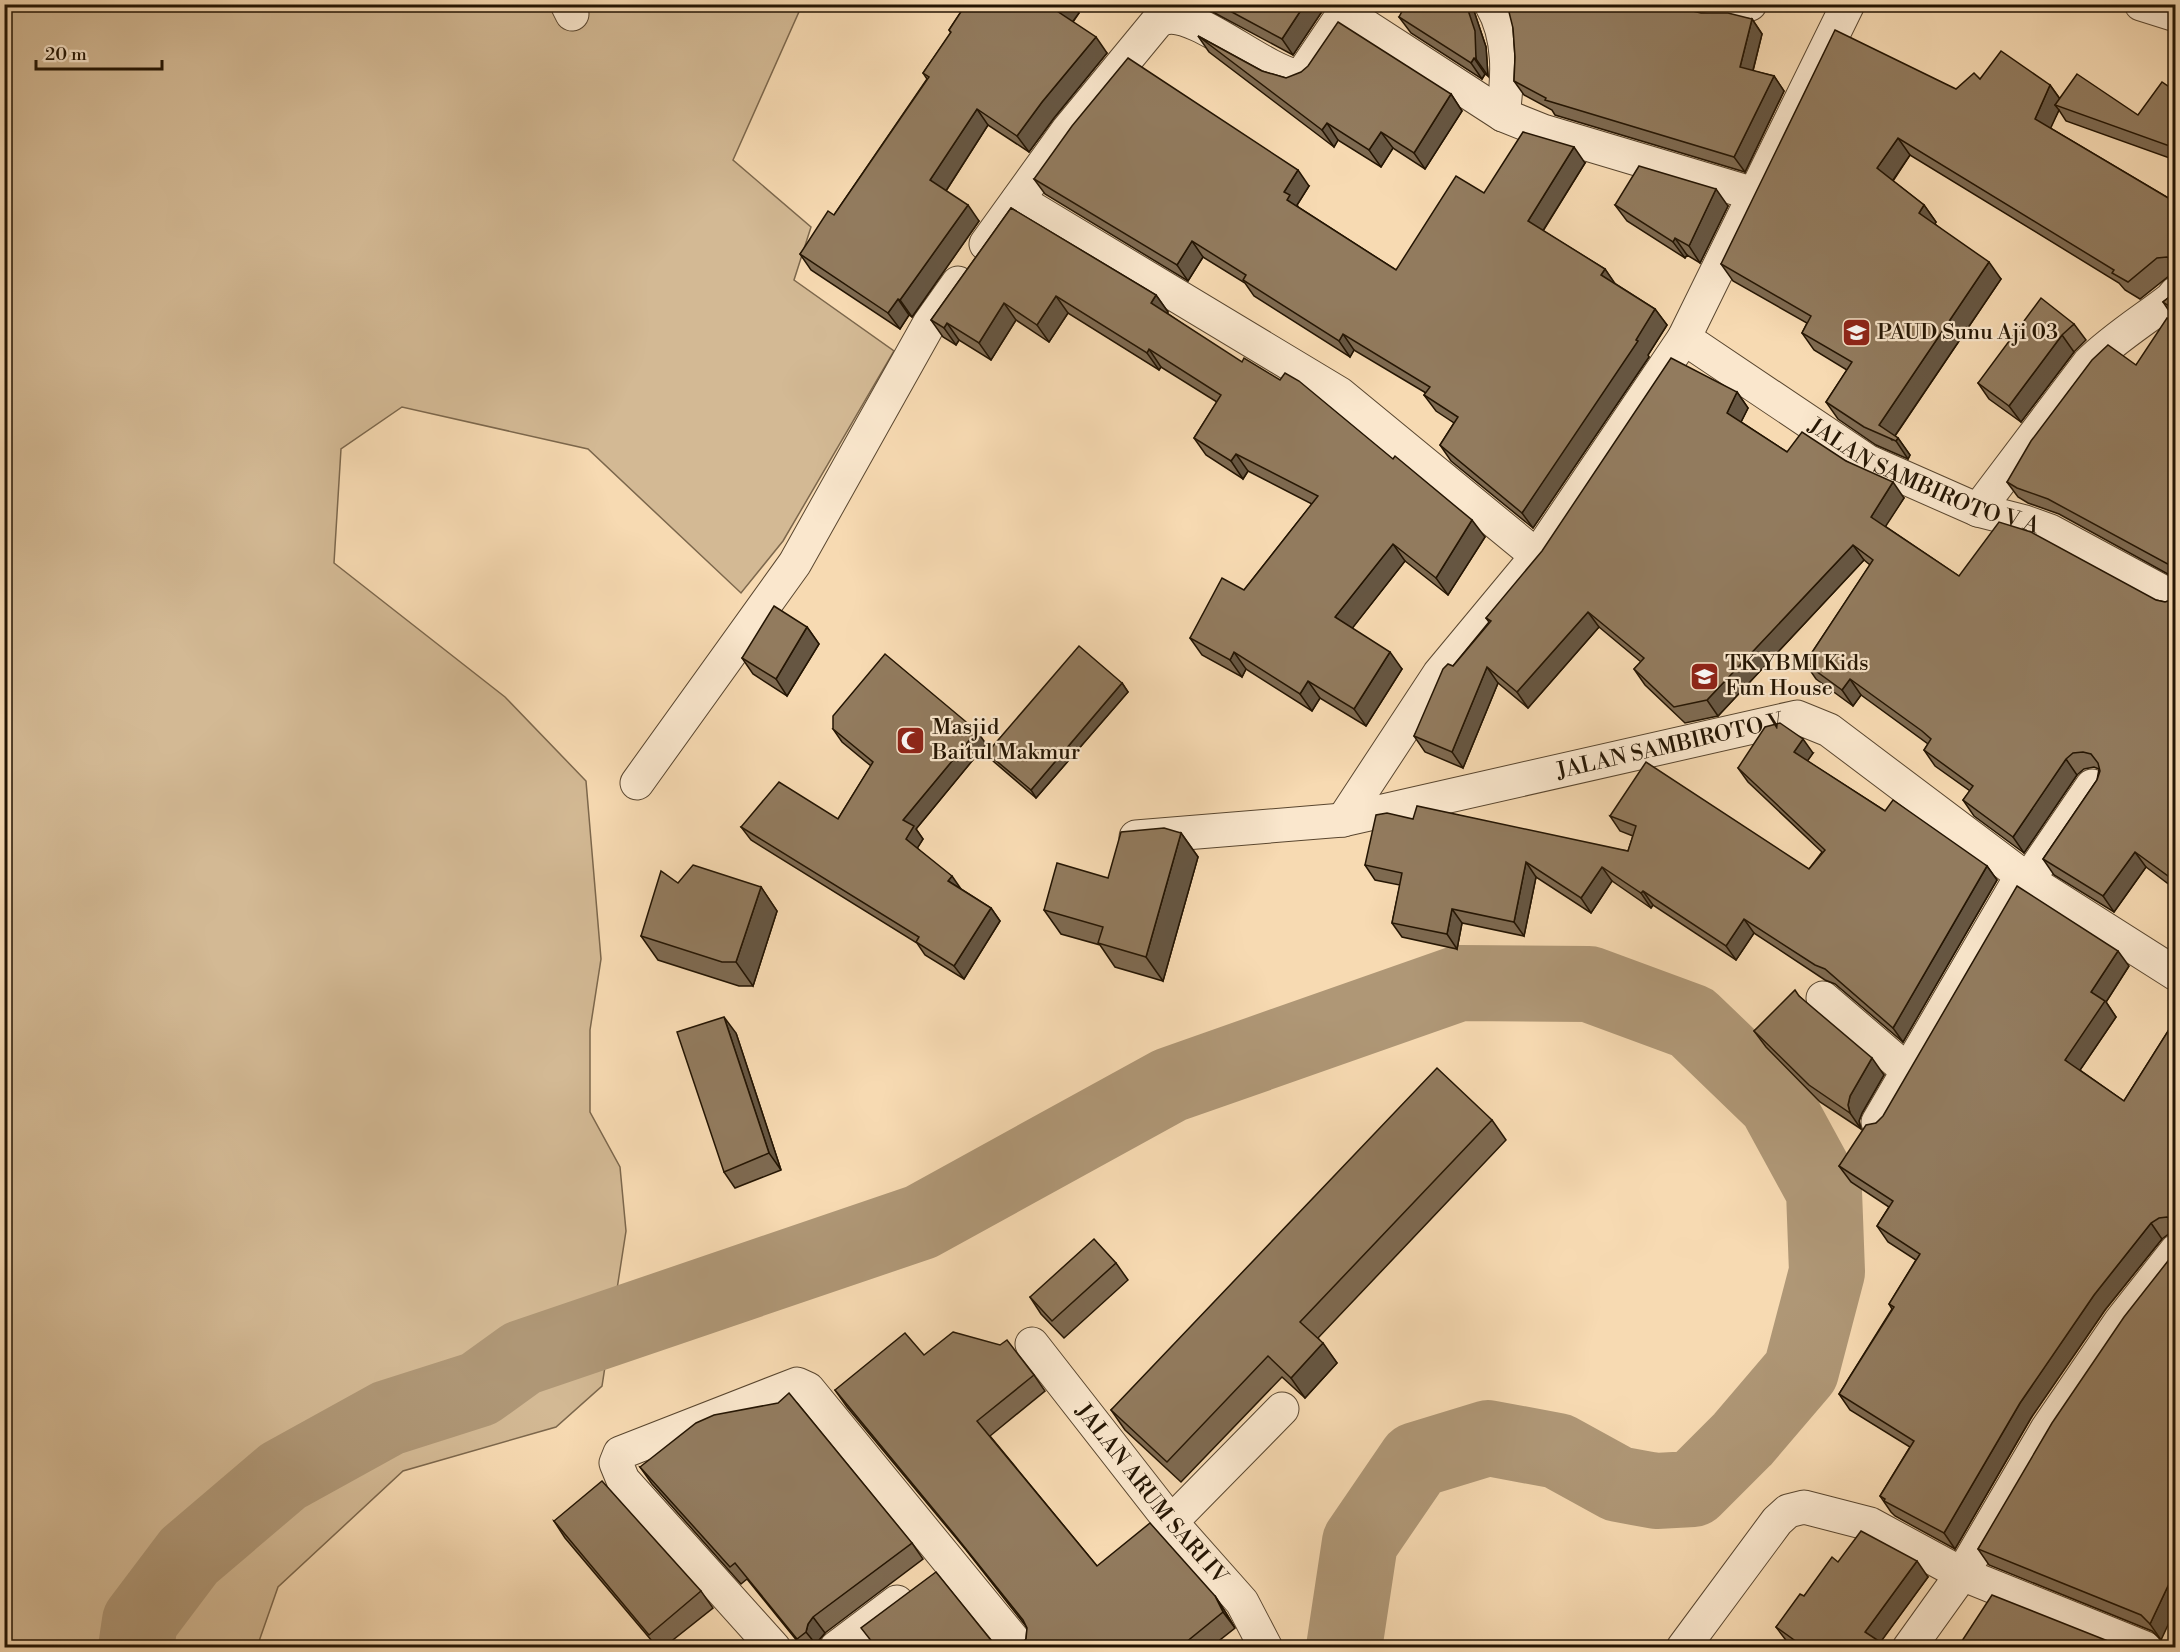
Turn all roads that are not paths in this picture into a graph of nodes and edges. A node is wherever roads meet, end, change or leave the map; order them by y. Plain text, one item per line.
1 (1491, 4) edge
2 (1690, 4) edge
3 (1750, 4) edge
4 (1848, 4) edge
5 (2141, 4) edge
6 (1347, 8) edge
7 (2175, 15) edge
8 (1503, 115) junction
9 (1754, 194) junction
10 (1018, 200) junction
11 (2175, 294) edge
12 (1684, 338) junction
13 (1978, 510) junction
14 (1537, 556) junction
15 (2175, 599) edge
16 (637, 783) dead end
17 (2092, 786) edge
18 (1343, 820) junction
19 (1127, 838) edge
20 (2025, 878) junction
21 (2175, 974) edge
22 (1822, 998) dead end
23 (1908, 1071) junction
24 (1878, 1122) edge
25 (2175, 1251) edge
26 (1032, 1344) dead end
27 (1282, 1409) dead end
28 (1171, 1522) junction
29 (951, 1562) junction
30 (1962, 1574) junction
31 (774, 1647) edge
32 (836, 1647) edge
33 (1020, 1647) edge
34 (1266, 1647) edge
35 (1683, 1647) edge
36 (1909, 1647) edge
37 (2145, 1647) edge

1 - 8 street
2 - 3 street
4 - 9 street
5 - 7 street
6 - 8 street
6 - 10 street
8 - 9 street
9 - 12 street
10 - 14 street
10 - 16 street
11 - 13 street
12 - 13 street, JALAN SAMBIROTO V A
12 - 14 street
13 - 15 street, JALAN SAMBIROTO V A
14 - 18 street
17 - 20 street
18 - 19 street, JALAN SAMBIROTO V
18 - 20 street, JALAN SAMBIROTO V
20 - 21 street, JALAN SAMBIROTO V
20 - 23 street
22 - 23 street
23 - 24 street
25 - 30 street
26 - 28 street, JALAN ARUM SARI IV
27 - 28 street
28 - 34 street, JALAN ARUM SARI IV
29 - 31 street
29 - 32 street
29 - 33 street
30 - 35 street
30 - 36 street
30 - 37 street

